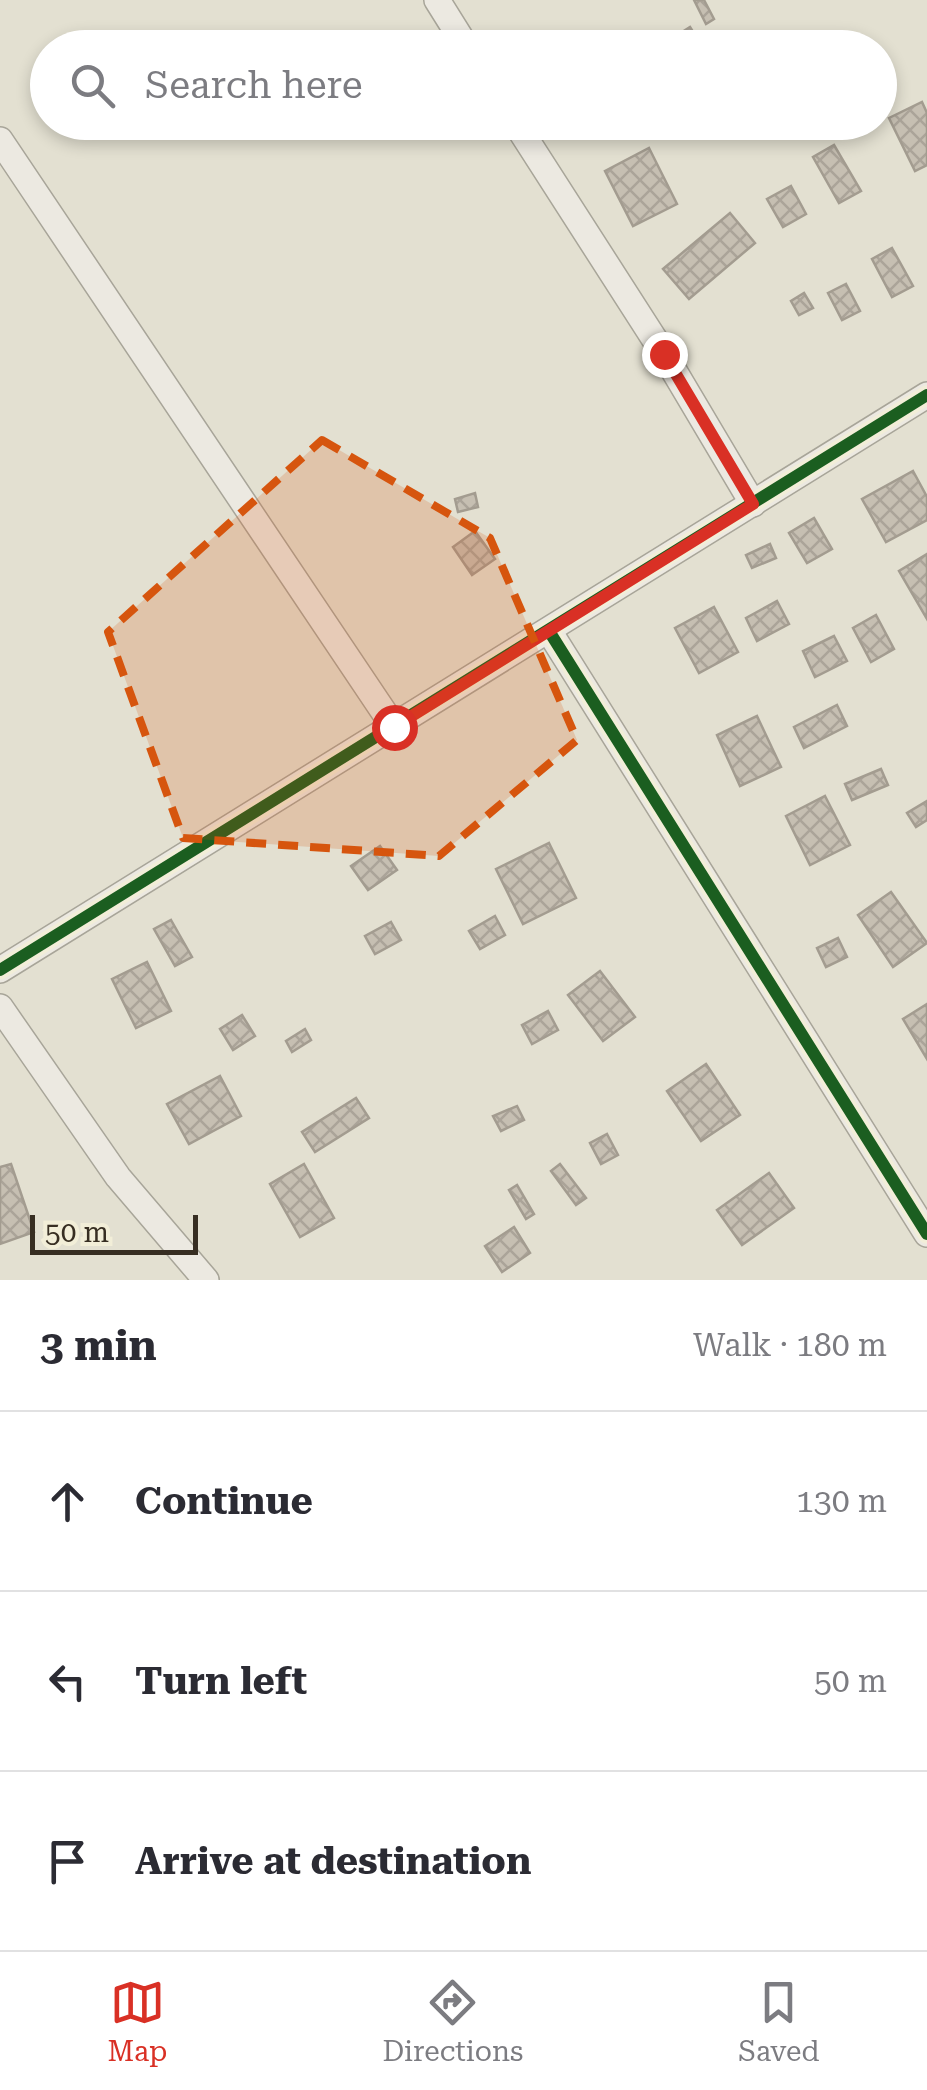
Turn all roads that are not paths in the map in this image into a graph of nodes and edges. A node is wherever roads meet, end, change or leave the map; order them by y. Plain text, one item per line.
1 (437, 0) edge
2 (456, 30) edge
3 (0, 140) edge
4 (527, 140) edge
5 (927, 394) edge
6 (753, 504) junction
7 (549, 631) junction
8 (394, 727) junction
9 (0, 970) edge
10 (0, 1007) edge
11 (927, 1234) edge
12 (206, 1280) edge

1 - 2 street
3 - 8 street
4 - 6 street
5 - 6 street
6 - 7 street
7 - 8 street
7 - 11 street
8 - 9 street
10 - 12 street

